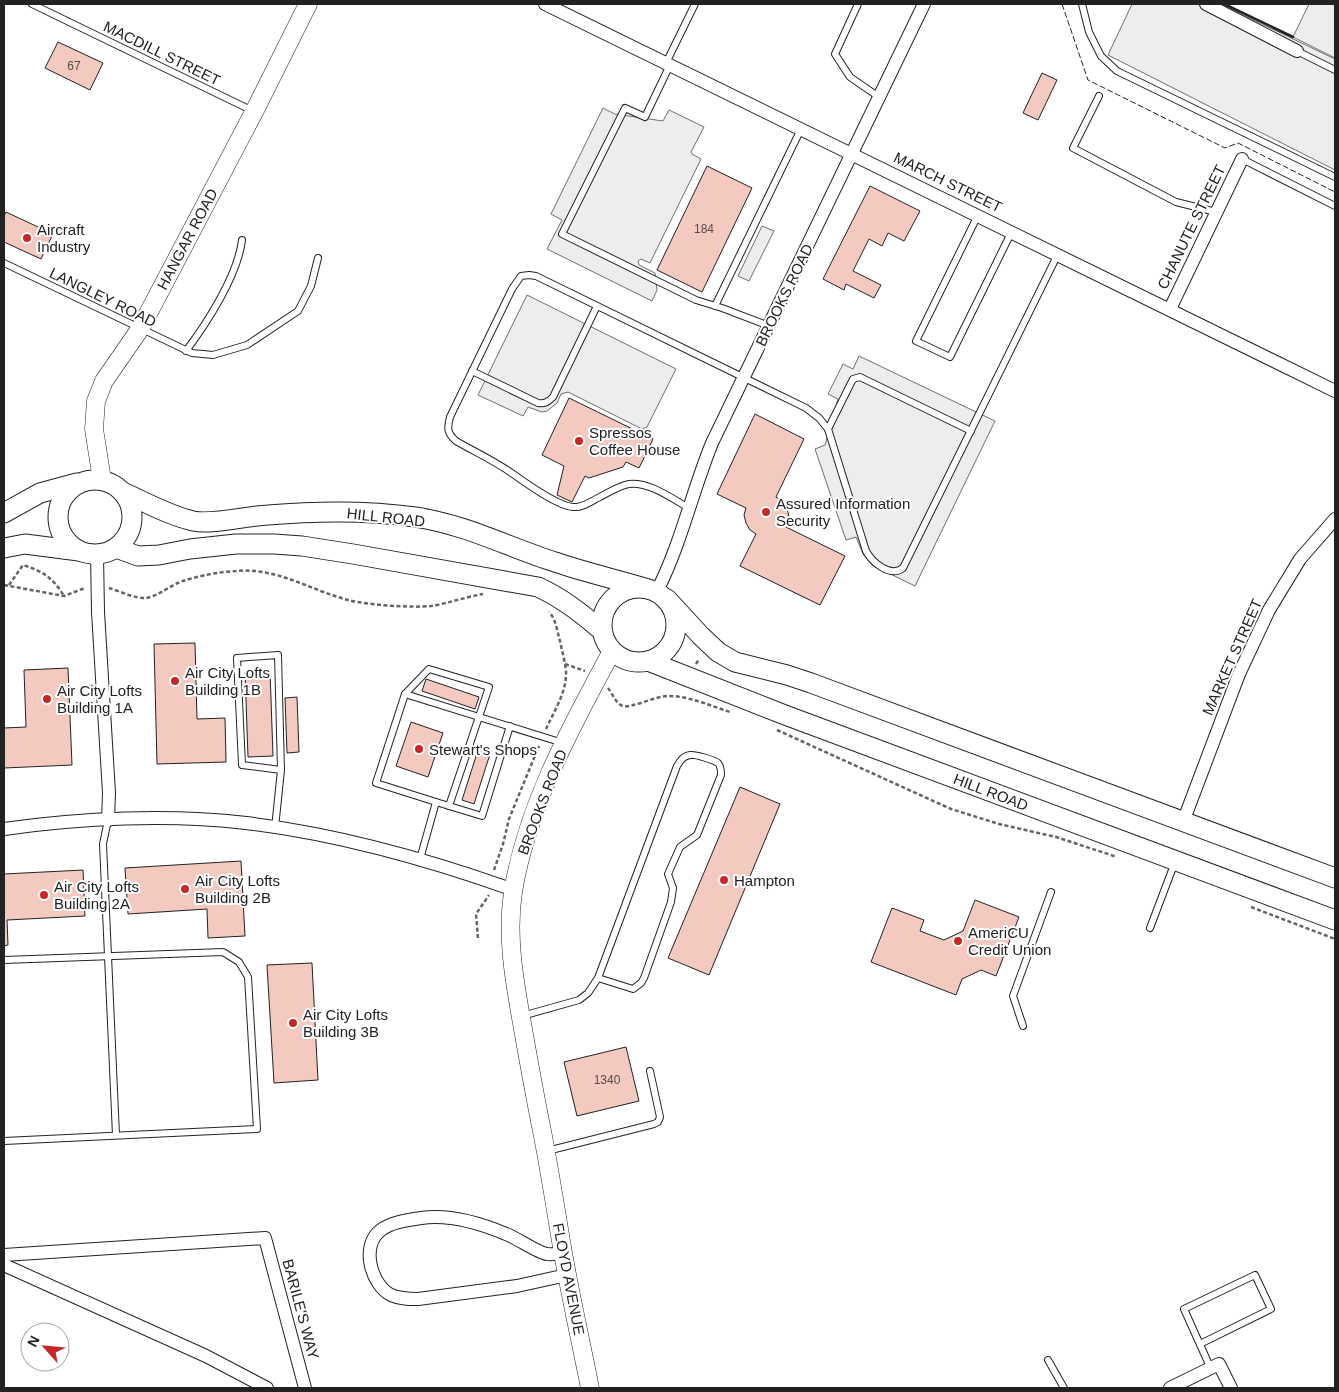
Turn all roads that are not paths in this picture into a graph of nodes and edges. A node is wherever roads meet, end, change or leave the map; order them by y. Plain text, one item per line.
1 (32, 4) edge
2 (308, 4) edge
3 (545, 4) edge
4 (695, 4) edge
5 (858, 4) edge
6 (924, 4) edge
7 (1082, 4) edge
8 (1206, 4) edge
9 (1297, 51) joint
10 (668, 64) junction
11 (1335, 70) edge
12 (1099, 96) dead end
13 (879, 97) junction
14 (254, 112) junction
15 (801, 129) junction
16 (852, 154) junction
17 (1242, 159) joint
18 (1335, 178) edge
19 (1335, 206) edge
20 (1216, 212) junction
21 (978, 215) junction
22 (1012, 232) junction
23 (242, 240) dead end
24 (1058, 254) junction
25 (318, 258) dead end
26 (4, 263) edge
27 (597, 306) junction
28 (715, 306) junction
29 (1170, 309) junction
30 (769, 326) junction
31 (140, 328) junction
32 (189, 352) junction
33 (472, 371) junction
34 (743, 377) junction
35 (1335, 391) edge
36 (828, 429) junction
37 (971, 431) junction
38 (102, 480) junction
39 (78, 483) junction
40 (123, 492) junction
41 (689, 508) junction
42 (4, 513) edge
43 (1335, 519) edge
44 (4, 548) edge
45 (116, 548) junction
46 (88, 552) junction
47 (656, 593) junction
48 (601, 630) junction
49 (612, 651) junction
50 (648, 661) junction
51 (405, 694) junction
52 (479, 717) junction
53 (510, 726) junction
54 (564, 743) junction
55 (281, 770) junction
56 (436, 802) junction
57 (449, 806) junction
58 (108, 820) junction
59 (1183, 822) junction
60 (276, 828) junction
61 (4, 829) edge
62 (420, 859) junction
63 (1176, 861) junction
64 (1335, 878) edge
65 (514, 890) junction
66 (1050, 892) dead end
67 (1335, 920) edge
68 (1150, 928) dead end
69 (108, 956) junction
70 (4, 960) edge
71 (598, 978) junction
72 (520, 1016) junction
73 (1023, 1026) dead end
74 (650, 1070) dead end
75 (116, 1136) junction
76 (4, 1141) edge
77 (546, 1151) junction
78 (549, 1170) joint
79 (563, 1253) junction
80 (4, 1255) edge
81 (4, 1265) edge
82 (567, 1275) junction
83 (1200, 1344) junction
84 (1048, 1360) dead end
85 (1211, 1368) junction
86 (266, 1388) edge
87 (305, 1388) edge
88 (590, 1388) edge
89 (1064, 1388) edge
90 (1170, 1388) edge
91 (1231, 1388) edge

1 - 14 lane, MACDILL STREET
2 - 14 street, HANGAR ROAD
3 - 10 street, MARCH STREET
4 - 10 lane
5 - 13 lane
6 - 13 street, BROOKS ROAD
7 - 18 lane
8 - 9 street
9 - 11 lane
10 - 15 street, MARCH STREET
10 - 28 lane
12 - 20 lane
13 - 16 street, BROOKS ROAD
14 - 31 street, HANGAR ROAD
15 - 16 street, MARCH STREET
15 - 28 lane
16 - 21 street, MARCH STREET
16 - 30 street, BROOKS ROAD
17 - 19 lane
17 - 20 street, CHANUTE STREET
20 - 29 street, CHANUTE STREET
21 - 22 street, MARCH STREET
21 - 22 lane
22 - 24 street, MARCH STREET
23 - 32 lane
24 - 29 street, MARCH STREET
24 - 37 lane
25 - 32 lane
26 - 31 lane, LANGLEY ROAD
27 - 33 lane
27 - 33 lane
27 - 34 lane
28 - 30 lane
29 - 35 street, MARCH STREET
30 - 34 street, BROOKS ROAD
31 - 32 lane, LANGLEY ROAD
31 - 38 street, HANGAR ROAD
33 - 41 lane
34 - 36 lane
34 - 41 street, BROOKS ROAD
36 - 37 lane
36 - 37 lane
38 - 39 main road
38 - 40 main road
39 - 42 main road
39 - 46 main road
40 - 45 main road
40 - 47 main road, HILL ROAD
41 - 47 street, BROOKS ROAD
43 - 59 street, MARKET STREET
44 - 46 main road
45 - 46 main road
45 - 48 main road
46 - 58 street
47 - 48 main road
47 - 50 main road
47 - 59 main road, HILL ROAD
48 - 49 main road
49 - 50 main road
49 - 54 street, BROOKS ROAD
50 - 63 main road, HILL ROAD
51 - 52 lane
51 - 52 lane
51 - 56 lane
52 - 53 lane
52 - 57 lane
53 - 54 lane
53 - 57 lane
54 - 65 street, BROOKS ROAD
55 - 55 lane
55 - 60 lane
56 - 57 lane
56 - 62 lane
58 - 60 street
58 - 61 street
58 - 69 lane
59 - 64 main road, HILL ROAD
60 - 62 street
62 - 65 street
63 - 67 main road, HILL ROAD
63 - 68 lane
65 - 72 street, BROOKS ROAD
66 - 73 lane
69 - 70 lane
69 - 75 lane
69 - 75 lane
71 - 71 lane
71 - 72 lane
72 - 77 street, BROOKS ROAD
74 - 77 lane
75 - 76 lane
77 - 78 street, BROOKS ROAD
78 - 79 street, FLOYD AVENUE
79 - 82 street, FLOYD AVENUE
79 - 82 street
80 - 87 street, BARILE'S WAY
81 - 86 street
82 - 88 street, FLOYD AVENUE
83 - 83 lane
83 - 85 lane
84 - 89 lane
85 - 90 street
85 - 91 street

